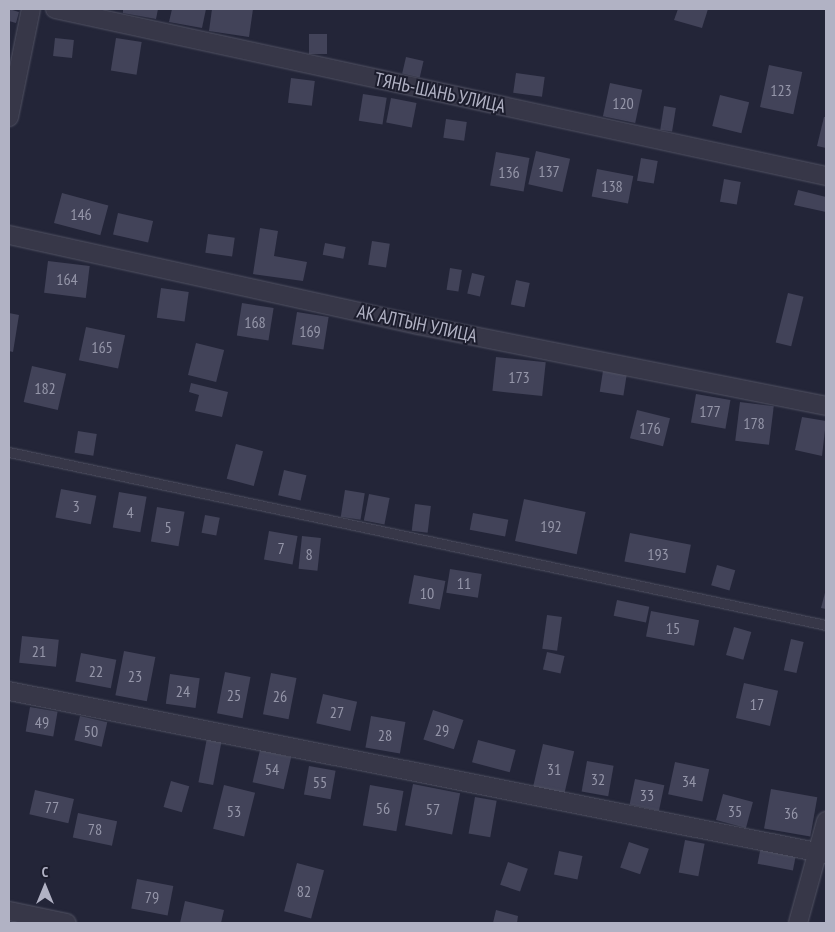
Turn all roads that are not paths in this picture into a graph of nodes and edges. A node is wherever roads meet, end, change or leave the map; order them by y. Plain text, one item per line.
1 (31, 9) edge
2 (55, 9) edge
3 (9, 117) edge
4 (826, 176) edge
5 (9, 235) edge
6 (826, 406) edge
7 (9, 452) edge
8 (826, 625) edge
9 (9, 691) edge
10 (826, 821) edge
11 (823, 853) edge
12 (9, 911) edge
13 (67, 923) edge
14 (798, 923) edge

1 - 3 street
2 - 4 street, ТЯНЬ-ШАНЬ УЛИЦА
5 - 6 street, АК АЛТЫН УЛИЦА
7 - 8 lane
9 - 11 street
10 - 11 street
11 - 14 street
12 - 13 street

